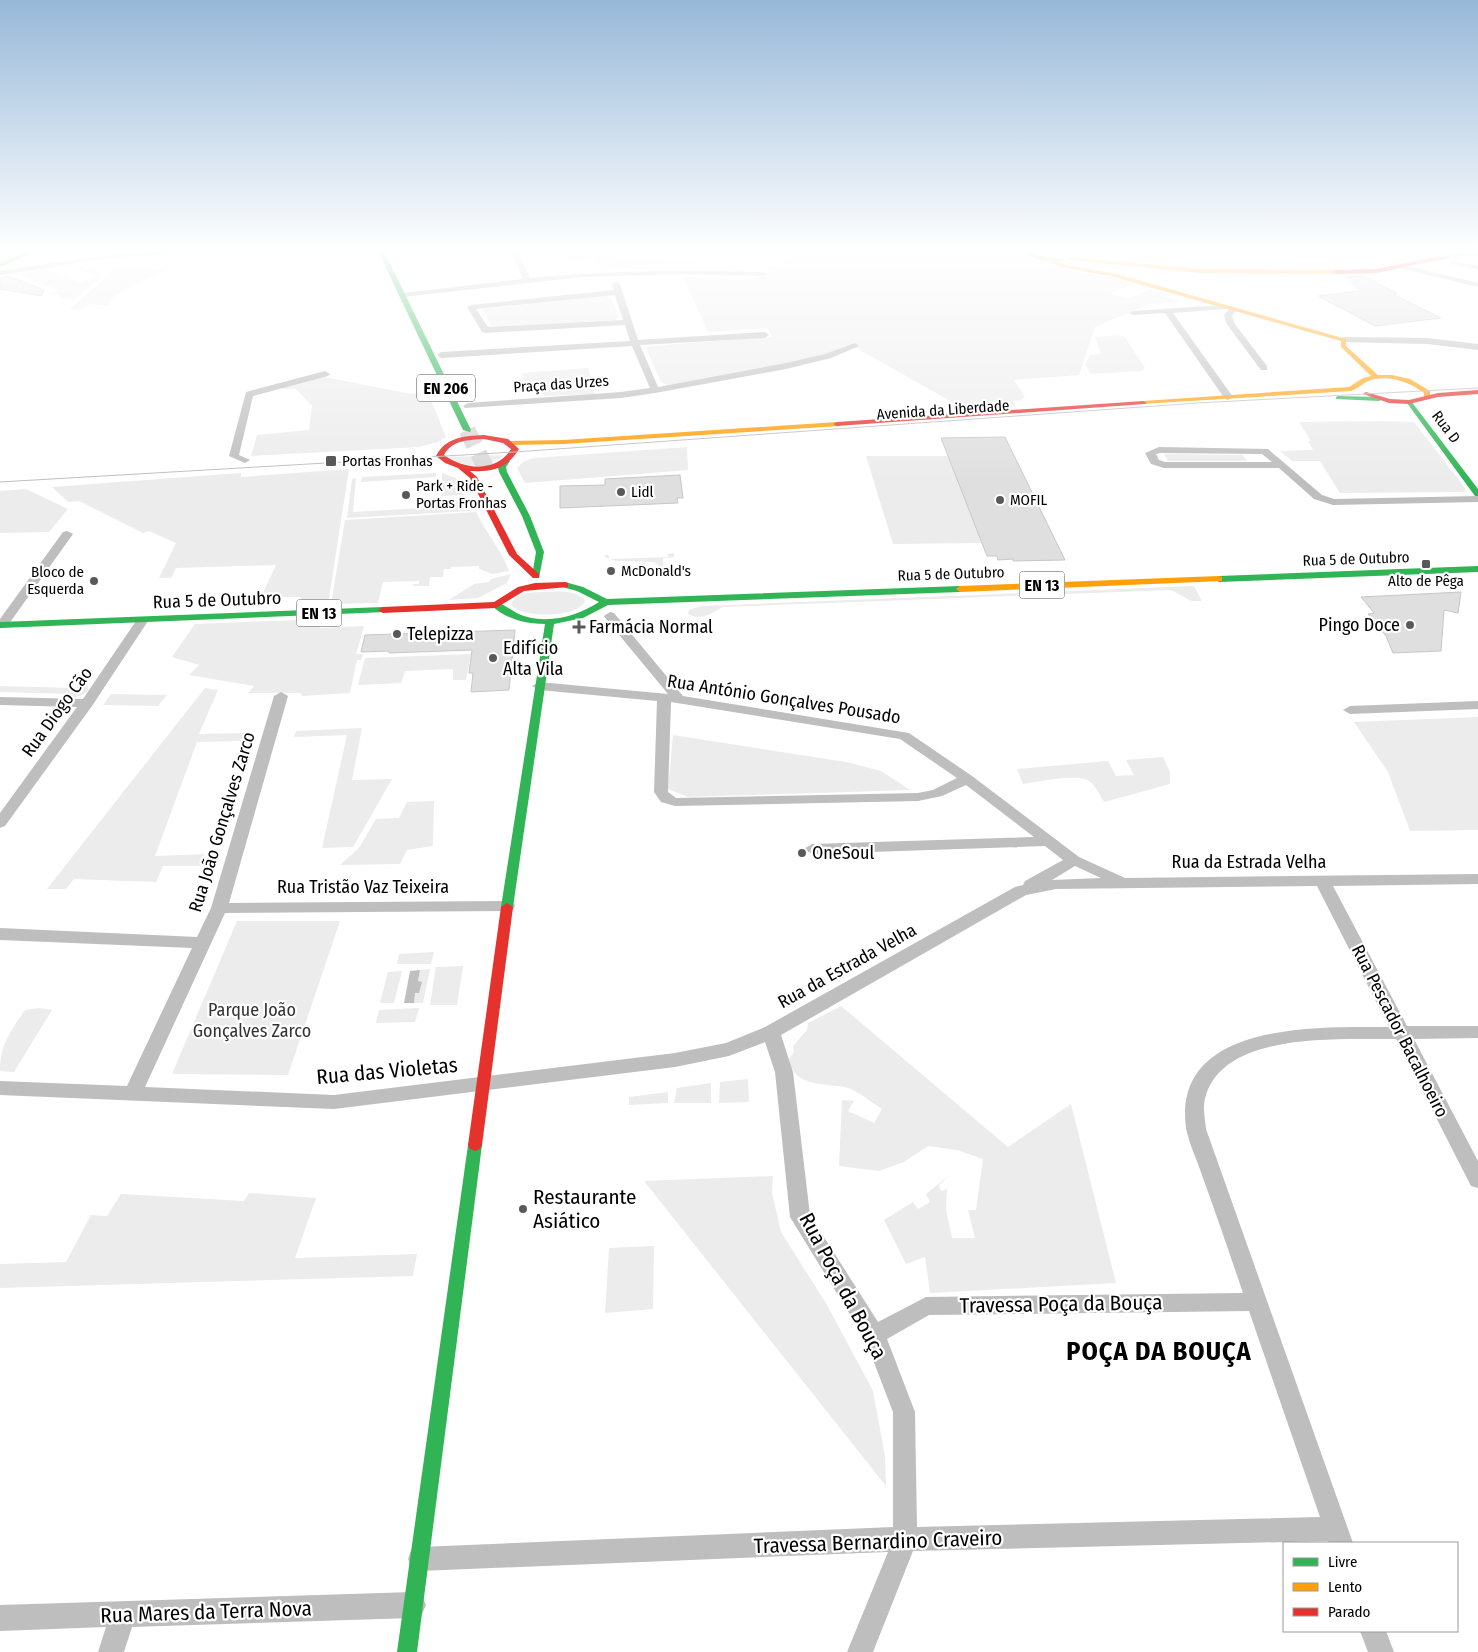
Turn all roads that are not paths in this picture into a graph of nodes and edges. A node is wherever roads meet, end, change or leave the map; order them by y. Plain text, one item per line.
1 (416, 326) edge
2 (417, 326) edge
3 (417, 326) edge
4 (483, 326) edge
5 (555, 326) edge
6 (630, 326) edge
7 (1178, 326) edge
8 (1232, 326) edge
9 (1292, 326) edge
10 (765, 335) dead end
11 (1344, 340) junction
12 (1452, 342) junction
13 (1478, 342) edge
14 (636, 343) junction
15 (855, 346) dead end
16 (1478, 347) edge
17 (441, 355) junction
18 (1264, 368) dead end
19 (325, 374) dead end
20 (1377, 378) junction
21 (1407, 381) junction
22 (1478, 381) edge
23 (1358, 384) junction
24 (655, 390) junction
25 (1478, 392) edge
26 (1228, 397) junction
27 (1426, 398) junction
28 (1379, 399) junction
29 (1409, 402) junction
30 (468, 406) junction
31 (466, 430) tunnel mouth
32 (491, 438) junction
33 (510, 443) junction
34 (451, 444) junction
35 (245, 460) dead end
36 (508, 460) junction
37 (1281, 465) junction
38 (460, 467) junction
39 (1478, 494) edge
40 (1478, 499) edge
41 (67, 534) dead end
42 (523, 546) dead end
43 (1478, 569) edge
44 (540, 580) junction
45 (606, 602) junction
46 (496, 605) junction
47 (610, 616) dead end
48 (142, 621) junction
49 (550, 622) junction
50 (1, 625) edge
51 (539, 686) junction
52 (281, 696) dead end
53 (664, 698) junction
54 (679, 699) junction
55 (0, 701) edge
56 (87, 703) junction
57 (1478, 705) edge
58 (1350, 710) dead end
59 (966, 779) junction
60 (0, 823) edge
61 (1049, 841) junction
62 (812, 849) dead end
63 (1074, 860) junction
64 (1478, 879) edge
65 (1323, 882) junction
66 (1126, 883) junction
67 (1021, 891) junction
68 (508, 906) junction
69 (219, 908) junction
70 (0, 934) edge
71 (202, 943) junction
72 (771, 1032) junction
73 (1478, 1032) edge
74 (1401, 1033) junction
75 (484, 1085) junction
76 (0, 1088) edge
77 (134, 1094) junction
78 (1478, 1180) edge
79 (1256, 1302) junction
80 (874, 1335) junction
81 (1339, 1536) edge
82 (905, 1539) junction
83 (420, 1559) junction
84 (413, 1605) junction
85 (122, 1616) junction
86 (0, 1618) edge
87 (1373, 1632) edge
88 (111, 1652) edge
89 (407, 1652) edge
90 (860, 1652) edge
91 (1381, 1652) edge

1 - 34 main road
2 - 17 main road
3 - 31 main road, EN 206
4 - 5 street
6 - 14 street
7 - 26 street
8 - 18 street
9 - 11 main road
10 - 14 street
11 - 12 street
11 - 20 main road
12 - 13 street
12 - 16 street
14 - 17 street
14 - 24 street
15 - 24 street, Praça das Urzes
17 - 30 main road
19 - 35 street
20 - 21 main road
20 - 23 main road, Avenida da Liberdade
21 - 22 main road
21 - 27 main road
23 - 26 main road, Avenida da Liberdade
23 - 28 main road
24 - 30 street, Praça das Urzes
25 - 27 main road
26 - 33 main road, Avenida da Liberdade
27 - 29 main road, Avenida da Liberdade
28 - 29 main road, Avenida da Liberdade
28 - 36 main road, Avenida da Liberdade
29 - 39 main road, Rua D
30 - 32 main road
32 - 33 main road, Avenida da Liberdade
32 - 34 main road
33 - 36 main road
34 - 38 main road
36 - 38 main road, Avenida da Liberdade
36 - 44 main road
37 - 37 street
37 - 40 street
38 - 44 main road
41 - 50 street
42 - 44 main road
43 - 45 main road, Rua 5 de Outubro / EN 13
44 - 45 main road
44 - 46 main road
45 - 49 main road
46 - 48 main road, Rua 5 de Outubro / EN 13
46 - 49 main road
47 - 54 street
48 - 50 main road, Rua 5 de Outubro / EN 13
48 - 56 street, Rua Diogo Cão
49 - 51 main road
51 - 53 street, Rua António Gonçalves Pousado
51 - 68 main road
52 - 69 street, Rua João Gonçalves Zarco
53 - 54 street, Rua António Gonçalves Pousado
53 - 59 street
54 - 59 street, Rua António Gonçalves Pousado
55 - 56 street
56 - 60 street, Rua Diogo Cão
57 - 58 street
59 - 61 street, Rua António Gonçalves Pousado
61 - 62 street
61 - 63 street, Rua António Gonçalves Pousado
63 - 66 street, Rua António Gonçalves Pousado
63 - 67 street, Rua da Estrada Velha
64 - 65 street, Rua da Estrada Velha
65 - 66 street, Rua da Estrada Velha
65 - 74 street, Rua Pescador Bacalhoeiro
66 - 67 street, Rua da Estrada Velha
67 - 72 street, Rua da Estrada Velha
68 - 69 street, Rua Tristão Vaz Teixeira
68 - 75 main road
69 - 71 street, Rua João Gonçalves Zarco
70 - 71 street
71 - 77 street, Rua João Gonçalves Zarco
72 - 75 street, Rua das Violetas
72 - 80 street, Rua Poça da Bouça
73 - 74 street
74 - 78 street, Rua Pescador Bacalhoeiro
74 - 79 street
75 - 77 street, Rua das Violetas
75 - 83 main road
76 - 77 street, Rua das Violetas
79 - 80 street, Travessa Poça da Bouça
79 - 81 street
80 - 82 street, Rua Poça da Bouça
81 - 82 street, Travessa Bernardino Craveiro
82 - 83 street, Travessa Bernardino Craveiro
82 - 90 street, Rua Poça da Bouça
83 - 84 main road
84 - 85 street, Rua Mares da Terra Nova
84 - 89 main road
85 - 86 street, Rua Mares da Terra Nova
85 - 88 street
87 - 91 street

